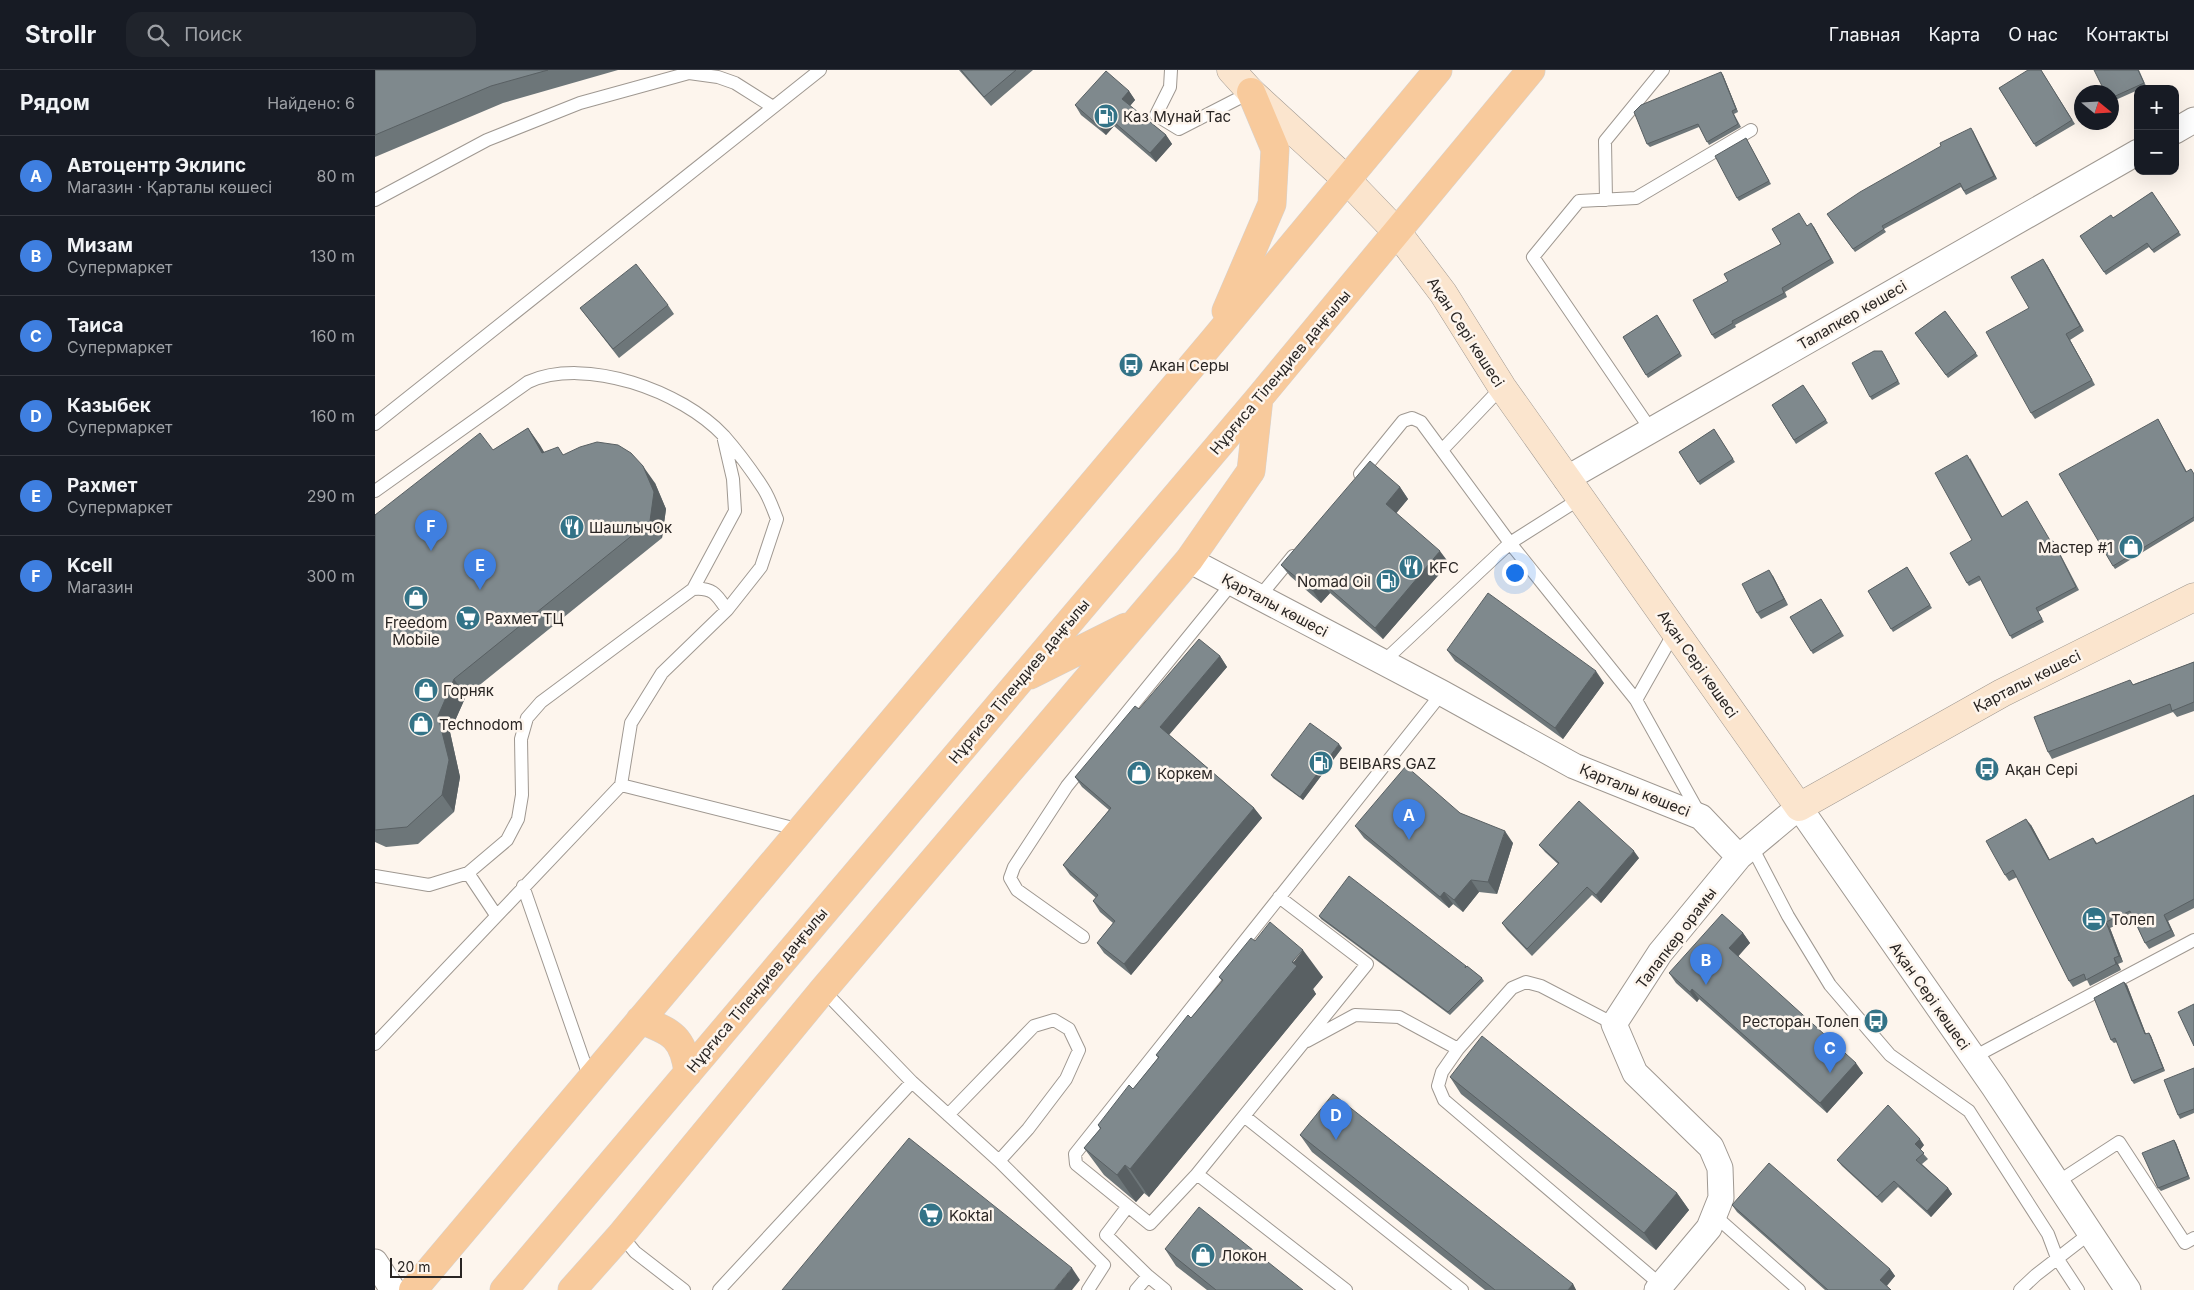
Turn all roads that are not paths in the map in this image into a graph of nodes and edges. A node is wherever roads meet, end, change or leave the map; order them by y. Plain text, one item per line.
1 (819, 70) edge
2 (1171, 70) edge
3 (1231, 70) edge
4 (1438, 70) edge
5 (1531, 70) edge
6 (1663, 70) edge
7 (1251, 92) junction
8 (773, 107) junction
9 (2194, 120) edge
10 (1751, 130) dead end
11 (2177, 130) edge
12 (2134, 154) edge
13 (1347, 180) junction
14 (375, 200) edge
15 (1606, 200) junction
16 (1397, 232) junction
17 (1213, 342) junction
18 (1502, 387) junction
19 (1259, 398) junction
20 (375, 424) edge
21 (1651, 430) junction
22 (723, 436) junction
23 (1442, 450) junction
24 (1353, 482) edge
25 (1574, 488) junction
26 (375, 491) edge
27 (1304, 543) edge
28 (1510, 543) junction
29 (1189, 560) junction
30 (1233, 582) junction
31 (693, 589) junction
32 (1260, 596) junction
33 (2194, 597) edge
34 (727, 610) junction
35 (1136, 622) junction
36 (1675, 631) junction
37 (1383, 662) junction
38 (1020, 680) junction
39 (1442, 693) junction
40 (1636, 700) junction
41 (621, 785) junction
42 (1799, 807) junction
43 (1701, 817) junction
44 (801, 830) junction
45 (1745, 852) junction
46 (468, 873) junction
47 (375, 876) edge
48 (523, 886) junction
49 (1279, 897) junction
50 (496, 915) junction
51 (1083, 937) dead end
52 (2194, 940) edge
53 (823, 990) junction
54 (640, 1020) junction
55 (1614, 1024) junction
56 (375, 1044) edge
57 (1302, 1044) junction
58 (1458, 1049) junction
59 (1972, 1058) junction
60 (688, 1073) junction
61 (590, 1079) junction
62 (912, 1082) junction
63 (948, 1115) junction
64 (1244, 1116) junction
65 (999, 1161) junction
66 (1197, 1174) junction
67 (2056, 1183) junction
68 (1128, 1206) junction
69 (1714, 1215) junction
70 (2089, 1234) junction
71 (621, 1235) junction
72 (2194, 1238) edge
73 (2057, 1258) junction
74 (375, 1262) edge
75 (1148, 1276) junction
76 (1659, 1288) edge
77 (393, 1290) edge
78 (413, 1290) edge
79 (504, 1290) edge
80 (572, 1290) edge
81 (684, 1290) edge
82 (719, 1290) edge
83 (1088, 1290) edge
84 (1136, 1290) edge
85 (1165, 1290) edge
86 (1346, 1290) edge
87 (1461, 1290) edge
88 (1799, 1290) edge
89 (2019, 1290) edge
90 (2078, 1290) edge
91 (2128, 1290) edge

1 - 8 lane
2 - 7 lane
3 - 7 street, Ақан Сері көшесі
4 - 13 main road
5 - 16 main road, Нұрғиса Тілендиев даңғылы
6 - 15 lane
7 - 13 street, Ақан Сері көшесі
7 - 17 main road
8 - 14 lane
8 - 20 lane
9 - 11 street
10 - 15 lane
12 - 21 street, Талапкер көшесі
13 - 16 street, Ақан Сері көшесі
13 - 17 main road
15 - 21 lane
16 - 18 street, Ақан Сері көшесі
16 - 19 main road, Нұрғиса Тілендиев даңғылы
17 - 44 main road
18 - 23 lane
18 - 25 street, Ақан Сері көшесі
19 - 29 main road
19 - 38 main road, Нұрғиса Тілендиев даңғылы
21 - 25 street, Талапкер көшесі
22 - 26 lane
22 - 31 lane
22 - 34 lane
23 - 24 lane
23 - 28 lane
25 - 28 lane
25 - 36 street, Ақан Сері көшесі
27 - 32 lane
28 - 37 lane
28 - 40 lane
29 - 30 street, Қарталы көшесі
29 - 35 main road
30 - 32 street, Қарталы көшесі
30 - 51 lane
31 - 34 lane
31 - 46 lane
32 - 37 street, Қарталы көшесі
33 - 42 street, Қарталы көшесі
34 - 41 lane
35 - 38 main road
35 - 53 main road
36 - 40 lane
36 - 42 street, Ақан Сері көшесі
37 - 39 street, Қарталы көшесі
38 - 60 main road, Нұрғиса Тілендиев даңғылы
39 - 43 street, Қарталы көшесі
39 - 49 lane
40 - 43 lane
41 - 44 lane
41 - 48 lane
42 - 45 street, Қарталы көшесі
42 - 59 street, Ақан Сері көшесі
43 - 45 street, Қарталы көшесі
44 - 54 main road
45 - 55 street, Талапкер орамы
45 - 73 lane
46 - 47 lane
46 - 50 lane
48 - 50 lane
48 - 61 lane
49 - 57 lane
49 - 68 lane
50 - 56 lane
52 - 59 lane
53 - 62 lane
53 - 71 main road
54 - 60 main road
54 - 61 main road
55 - 58 lane
55 - 69 street
57 - 58 lane
57 - 64 lane
58 - 76 lane
59 - 67 street, Ақан Сері көшесі
60 - 79 main road, Нұрғиса Тілендиев даңғылы
61 - 78 main road
62 - 63 lane
62 - 82 lane
63 - 65 lane
63 - 65 lane
64 - 66 lane
64 - 87 lane
65 - 83 lane
66 - 68 lane
66 - 86 lane
67 - 70 street, Ақан Сері көшесі
67 - 72 lane
68 - 75 lane
69 - 76 street
69 - 88 lane
70 - 73 lane
70 - 91 street, Ақан Сері көшесі
71 - 80 main road
71 - 81 lane
73 - 89 lane
73 - 90 lane
74 - 77 street
75 - 84 lane
75 - 85 lane

